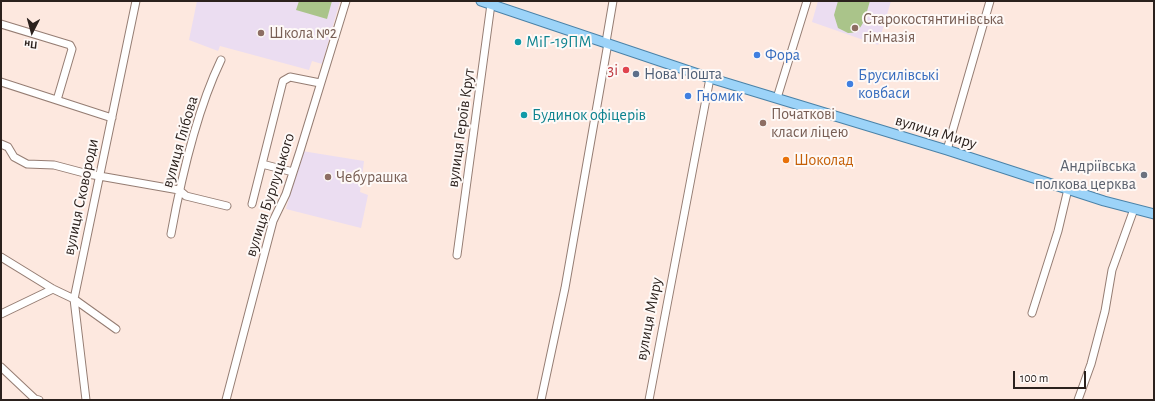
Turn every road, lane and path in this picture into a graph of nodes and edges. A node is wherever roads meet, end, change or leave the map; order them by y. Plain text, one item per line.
1 (136, 1) edge
2 (346, 1) edge
3 (481, 1) edge
4 (614, 1) edge
5 (807, 1) edge
6 (990, 1) edge
7 (490, 4) junction
8 (1, 24) edge
9 (607, 42) junction
10 (221, 60) dead end
11 (710, 78) junction
12 (1, 82) edge
13 (320, 84) junction
14 (777, 98) junction
15 (56, 100) junction
16 (112, 118) junction
17 (1, 144) edge
18 (947, 150) junction
19 (262, 164) junction
20 (293, 172) junction
21 (100, 175) junction
22 (1068, 189) junction
23 (179, 190) junction
24 (252, 204) dead end
25 (227, 206) dead end
26 (1134, 209) junction
27 (1154, 214) edge
28 (171, 234) dead end
29 (457, 255) dead end
30 (1, 258) edge
31 (53, 289) junction
32 (74, 299) junction
33 (5, 309) edge
34 (1032, 313) dead end
35 (1, 314) edge
36 (116, 329) dead end
37 (1, 367) edge
38 (39, 400) edge
39 (86, 400) edge
40 (226, 400) edge
41 (541, 400) edge
42 (649, 400) edge
43 (1078, 400) edge

1 - 16 street, вулиця Сковороди
2 - 13 street, вулиця Бурлуцького
3 - 7 main road, вулиця Миру
4 - 9 street
5 - 14 street
6 - 18 street
7 - 9 main road, вулиця Миру
7 - 29 street, вулиця Героїв Крут
8 - 15 street
9 - 11 main road, вулиця Миру
9 - 41 street
10 - 23 street, вулиця Глібова
11 - 14 main road, вулиця Миру
11 - 42 street, вулиця Миру
12 - 15 street
13 - 19 street
13 - 20 street, вулиця Бурлуцького
14 - 18 main road, вулиця Миру
15 - 16 street
16 - 21 street, вулиця Сковороди
17 - 21 street
18 - 22 main road, вулиця Миру
19 - 20 street
19 - 24 street
20 - 40 street, вулиця Бурлуцького
21 - 23 street
21 - 32 street, вулиця Сковороди
22 - 26 main road, вулиця Миру
22 - 34 street
23 - 25 street
23 - 28 street, вулиця Глібова
26 - 27 main road, вулиця Миру
26 - 43 street
30 - 31 street
31 - 32 street
31 - 33 street
32 - 36 street
32 - 39 street, вулиця Сковороди
33 - 35 street
37 - 38 street

